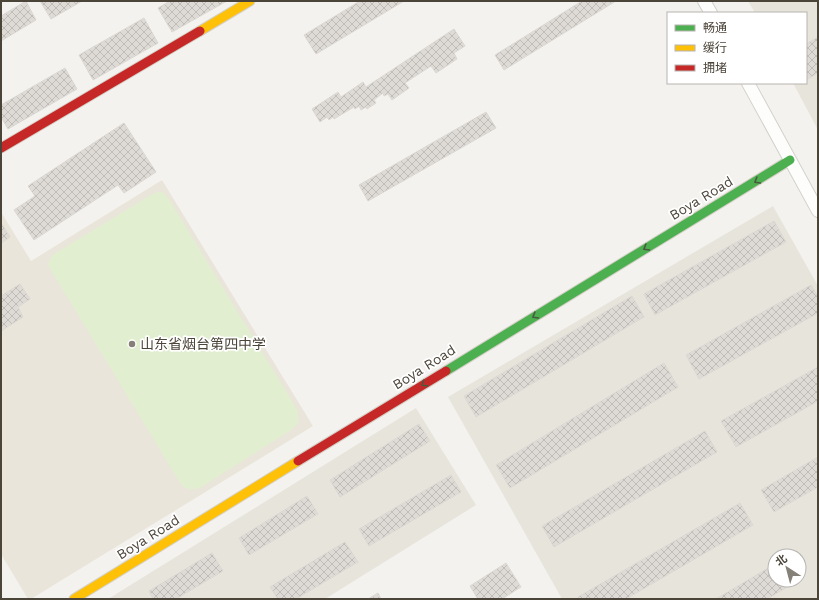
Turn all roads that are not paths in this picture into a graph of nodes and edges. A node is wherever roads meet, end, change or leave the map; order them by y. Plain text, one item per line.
1 (250, 1) edge
2 (704, 1) edge
3 (710, 12) edge
4 (749, 84) edge
5 (1, 148) edge
6 (790, 160) junction
7 (818, 211) edge
8 (74, 599) edge

1 - 5 street
2 - 3 street
4 - 6 street
6 - 7 street
6 -> 8 street, Boya Road

